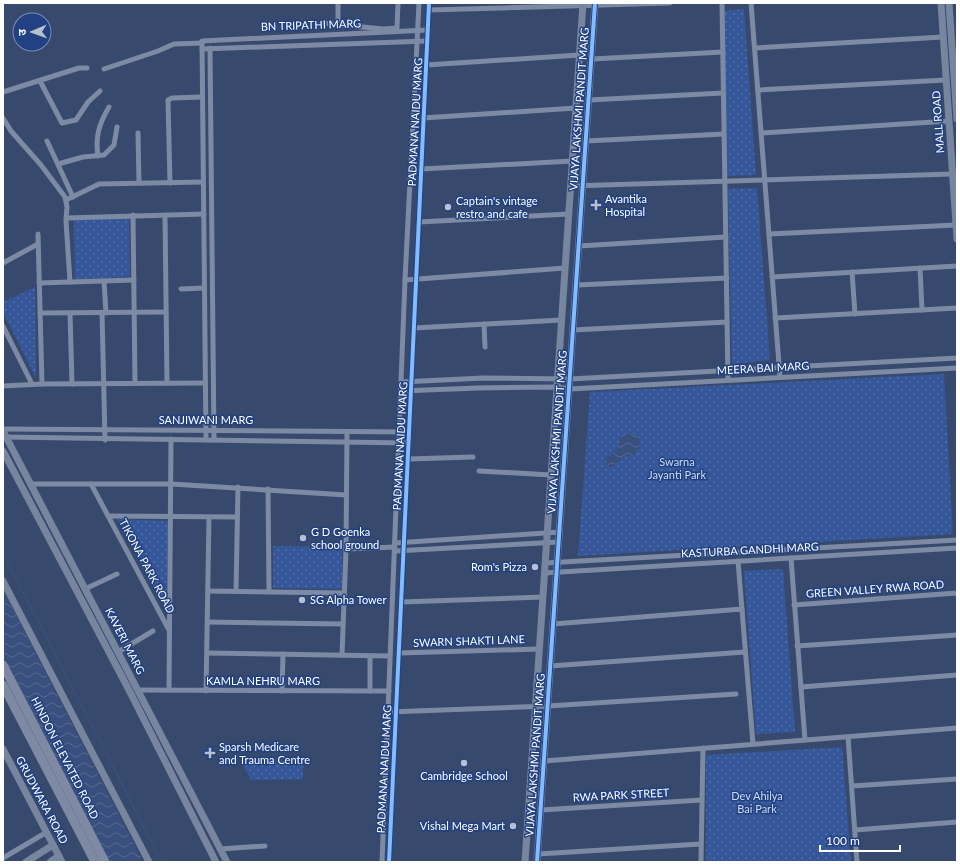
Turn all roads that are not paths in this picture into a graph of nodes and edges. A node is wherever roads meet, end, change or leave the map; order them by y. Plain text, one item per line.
1 (338, 3) edge
2 (398, 3) edge
3 (419, 3) edge
4 (429, 3) edge
5 (670, 3) edge
6 (722, 3) edge
7 (751, 3) edge
8 (941, 3) edge
9 (949, 3) edge
10 (583, 4) edge
11 (595, 4) edge
12 (632, 4) edge
13 (429, 10) junction
14 (322, 23) dead end
15 (338, 25) junction
16 (348, 26) junction
17 (428, 30) junction
18 (418, 31) junction
19 (348, 34) junction
20 (943, 37) junction
21 (417, 41) junction
22 (427, 41) junction
23 (203, 44) junction
24 (210, 48) junction
25 (755, 48) junction
26 (723, 52) junction
27 (579, 55) junction
28 (592, 59) junction
29 (426, 65) junction
30 (87, 68) dead end
31 (104, 69) dead end
32 (946, 80) junction
33 (40, 81) junction
34 (758, 90) junction
35 (100, 91) dead end
36 (3, 92) edge
37 (723, 93) junction
38 (202, 97) junction
39 (589, 100) junction
40 (957, 106) edge
41 (109, 107) dead end
42 (576, 108) junction
43 (957, 117) edge
44 (3, 118) edge
45 (423, 118) junction
46 (949, 121) junction
47 (117, 127) dead end
48 (138, 133) dead end
49 (761, 133) junction
50 (724, 134) junction
51 (47, 140) dead end
52 (586, 141) junction
53 (98, 156) junction
54 (572, 161) junction
55 (58, 164) junction
56 (421, 169) junction
57 (952, 174) junction
58 (765, 180) junction
59 (725, 181) junction
60 (170, 182) junction
61 (203, 182) junction
62 (138, 183) junction
63 (570, 186) junction
64 (583, 186) junction
65 (73, 197) junction
66 (66, 200) junction
67 (204, 214) junction
68 (569, 214) junction
69 (133, 215) junction
70 (165, 215) junction
71 (66, 219) junction
72 (419, 222) junction
73 (956, 225) junction
74 (38, 234) dead end
75 (769, 234) junction
76 (726, 237) junction
77 (957, 239) edge
78 (38, 244) junction
79 (579, 246) junction
80 (3, 263) edge
81 (957, 266) edge
82 (565, 268) junction
83 (920, 268) junction
84 (852, 272) junction
85 (772, 277) junction
86 (727, 278) junction
87 (416, 279) junction
88 (134, 280) junction
89 (405, 280) junction
90 (104, 281) junction
91 (70, 282) junction
92 (39, 283) junction
93 (576, 285) junction
94 (204, 288) junction
95 (181, 289) dead end
96 (957, 308) edge
97 (922, 310) junction
98 (166, 312) junction
99 (40, 313) junction
100 (70, 313) junction
101 (104, 313) junction
102 (134, 313) junction
103 (855, 314) junction
104 (775, 318) junction
105 (561, 320) junction
106 (728, 322) junction
107 (484, 324) junction
108 (3, 326) edge
109 (414, 328) junction
110 (574, 330) junction
111 (485, 347) dead end
112 (957, 358) edge
113 (779, 367) junction
114 (957, 368) edge
115 (728, 370) junction
116 (780, 377) junction
117 (557, 378) junction
118 (570, 379) junction
119 (728, 380) junction
120 (412, 381) junction
121 (402, 382) junction
122 (103, 383) junction
123 (135, 383) junction
124 (167, 383) junction
125 (205, 383) junction
126 (32, 384) junction
127 (42, 384) junction
128 (72, 384) junction
129 (3, 386) edge
130 (556, 387) junction
131 (570, 389) junction
132 (401, 391) junction
133 (411, 391) junction
134 (105, 430) junction
135 (206, 430) junction
136 (214, 430) junction
137 (347, 432) junction
138 (400, 432) junction
139 (409, 432) junction
140 (4, 434) edge
141 (171, 439) junction
142 (105, 440) junction
143 (206, 440) junction
144 (214, 440) junction
145 (347, 442) junction
146 (399, 442) junction
147 (409, 442) junction
148 (3, 451) edge
149 (473, 457) dead end
150 (408, 459) junction
151 (479, 471) dead end
152 (551, 475) junction
153 (30, 484) junction
154 (91, 484) junction
155 (171, 484) junction
156 (238, 487) junction
157 (268, 489) junction
158 (346, 495) junction
159 (109, 516) junction
160 (237, 517) junction
161 (170, 518) junction
162 (209, 518) junction
163 (547, 532) junction
164 (560, 532) junction
165 (957, 540) edge
166 (546, 542) junction
167 (559, 542) junction
168 (404, 543) junction
169 (395, 547) junction
170 (957, 548) edge
171 (346, 549) junction
172 (404, 551) junction
173 (754, 551) junction
174 (791, 558) junction
175 (755, 560) junction
176 (738, 561) junction
177 (558, 562) junction
178 (545, 563) junction
179 (557, 572) junction
180 (544, 573) junction
181 (117, 574) dead end
182 (3, 581) edge
183 (85, 589) junction
184 (208, 591) junction
185 (236, 591) junction
186 (269, 592) junction
187 (344, 593) junction
188 (957, 593) edge
189 (543, 597) junction
190 (401, 602) junction
191 (794, 605) junction
192 (742, 609) junction
193 (208, 622) junction
194 (343, 624) junction
195 (553, 624) junction
196 (153, 631) dead end
197 (170, 631) junction
198 (957, 635) edge
199 (797, 646) junction
200 (539, 649) junction
201 (118, 652) junction
202 (745, 652) junction
203 (207, 653) junction
204 (399, 653) junction
205 (283, 654) junction
206 (342, 656) junction
207 (370, 656) junction
208 (390, 656) junction
209 (3, 665) edge
210 (550, 666) junction
211 (957, 675) edge
212 (3, 685) edge
213 (801, 687) junction
214 (138, 690) junction
215 (169, 690) junction
216 (206, 690) junction
217 (282, 691) junction
218 (370, 691) junction
219 (389, 691) junction
220 (736, 694) dead end
221 (535, 706) junction
222 (548, 706) junction
223 (396, 711) junction
224 (388, 712) junction
225 (957, 728) edge
226 (848, 737) junction
227 (805, 740) junction
228 (753, 744) junction
229 (702, 748) junction
230 (3, 749) edge
231 (544, 761) junction
232 (957, 779) edge
233 (852, 786) junction
234 (702, 800) junction
235 (541, 810) junction
236 (957, 822) edge
237 (855, 830) junction
238 (47, 832) junction
239 (701, 844) junction
240 (54, 845) junction
241 (265, 846) dead end
242 (220, 849) junction
243 (3, 858) edge
244 (537, 858) edge
245 (61, 859) edge
246 (26, 862) edge
247 (50, 862) edge
248 (95, 862) edge
249 (105, 862) edge
250 (149, 862) edge
251 (216, 862) edge
252 (227, 862) edge
253 (382, 862) edge
254 (389, 862) edge
255 (525, 862) edge
256 (701, 862) edge
257 (857, 862) edge

1 - 15 street
2 - 16 street
3 - 18 street
4 - 13 street
5 - 12 street
6 - 26 street
7 - 25 street
8 - 20 street, MALL ROAD
9 - 40 street, MALL ROAD
10 - 11 street
10 - 13 street
10 - 27 street, VIJAYA LAKSHMI PANDIT MARG
11 - 12 street
11 - 28 street, VIJAYA LAKSHMI PANDIT MARG
13 - 17 street
14 - 15 street
15 - 16 street
16 - 19 street
17 - 18 street
17 - 22 street, PADMANA NAIDU MARG
18 - 19 street, BN TRIPATHI MARG
18 - 21 street, PADMANA NAIDU MARG
19 - 23 street, BN TRIPATHI MARG
20 - 25 street
20 - 32 street, MALL ROAD
21 - 22 street
21 - 24 street
21 - 89 street, PADMANA NAIDU MARG
22 - 29 street, PADMANA NAIDU MARG
23 - 24 street
23 - 31 street
23 - 38 street
24 - 136 street
25 - 34 street
26 - 28 street
26 - 37 street
27 - 29 street
27 - 42 street, VIJAYA LAKSHMI PANDIT MARG
28 - 39 street, VIJAYA LAKSHMI PANDIT MARG
29 - 45 street, PADMANA NAIDU MARG
30 - 33 street
32 - 34 street
32 - 46 street, MALL ROAD
33 - 35 street
33 - 36 street
34 - 49 street
37 - 39 street
37 - 50 street
38 - 60 street
38 - 61 street
39 - 52 street, VIJAYA LAKSHMI PANDIT MARG
40 - 43 street, MALL ROAD
41 - 53 street
42 - 45 street
42 - 54 street, VIJAYA LAKSHMI PANDIT MARG
44 - 66 street
45 - 56 street, PADMANA NAIDU MARG
46 - 49 street
46 - 57 street, MALL ROAD
47 - 53 street
48 - 62 street
49 - 58 street
50 - 52 street
50 - 59 street
51 - 55 street
52 - 64 street, VIJAYA LAKSHMI PANDIT MARG
53 - 55 street
54 - 56 street
54 - 63 street, VIJAYA LAKSHMI PANDIT MARG
55 - 65 street
56 - 72 street, PADMANA NAIDU MARG
57 - 58 street
57 - 73 street, MALL ROAD
58 - 59 street
58 - 75 street
59 - 64 street
59 - 76 street
60 - 61 street
60 - 62 street
61 - 67 street
62 - 65 street
63 - 64 street
63 - 68 street, VIJAYA LAKSHMI PANDIT MARG
64 - 79 street, VIJAYA LAKSHMI PANDIT MARG
65 - 66 street
66 - 71 street
67 - 70 street
67 - 94 street
68 - 72 street
68 - 82 street, VIJAYA LAKSHMI PANDIT MARG
69 - 70 street
69 - 71 street
69 - 88 street
70 - 98 street
71 - 91 street
72 - 87 street, PADMANA NAIDU MARG
73 - 75 street
73 - 77 street, MALL ROAD
74 - 78 street
75 - 85 street
76 - 79 street
76 - 86 street
78 - 80 street
78 - 92 street
79 - 93 street, VIJAYA LAKSHMI PANDIT MARG
81 - 83 street
82 - 87 street
82 - 105 street, VIJAYA LAKSHMI PANDIT MARG
83 - 84 street
83 - 97 street
84 - 85 street
84 - 103 street
85 - 104 street
86 - 93 street
86 - 106 street
87 - 89 street
87 - 109 street, PADMANA NAIDU MARG
88 - 90 street
88 - 102 street
89 - 121 street, PADMANA NAIDU MARG
90 - 91 street
90 - 101 street
91 - 92 street
92 - 99 street
93 - 110 street, VIJAYA LAKSHMI PANDIT MARG
94 - 95 street
94 - 125 street
96 - 97 street
97 - 103 street
98 - 102 street
98 - 124 street
99 - 100 street
99 - 127 street
100 - 101 street
100 - 128 street
101 - 102 street
101 - 122 street
102 - 123 street
103 - 104 street
104 - 113 street
105 - 107 street
105 - 117 street, VIJAYA LAKSHMI PANDIT MARG
106 - 110 street
106 - 115 street
107 - 109 street
107 - 111 street
108 - 126 street
109 - 120 street, PADMANA NAIDU MARG
110 - 118 street, VIJAYA LAKSHMI PANDIT MARG
112 - 113 street, MEERA BAI MARG
113 - 115 street, MEERA BAI MARG
113 - 116 street
114 - 116 street, MEERA BAI MARG
115 - 118 street, MEERA BAI MARG
115 - 119 street
116 - 119 street, MEERA BAI MARG
117 - 118 street, MEERA BAI MARG
117 - 120 street, MEERA BAI MARG
117 - 130 street, VIJAYA LAKSHMI PANDIT MARG
118 - 131 street, VIJAYA LAKSHMI PANDIT MARG
119 - 131 street, MEERA BAI MARG
120 - 121 street, MEERA BAI MARG
120 - 133 street, PADMANA NAIDU MARG
121 - 132 street, PADMANA NAIDU MARG
122 - 123 street
122 - 128 street
122 - 134 street
123 - 124 street
124 - 125 street
125 - 135 street
126 - 127 street
126 - 129 street
127 - 128 street
130 - 131 street, MEERA BAI MARG
130 - 133 street, MEERA BAI MARG
130 - 152 street, VIJAYA LAKSHMI PANDIT MARG
131 - 164 street, VIJAYA LAKSHMI PANDIT MARG
132 - 133 street, MEERA BAI MARG
132 - 138 street, PADMANA NAIDU MARG
133 - 139 street, PADMANA NAIDU MARG
134 - 135 street, SANJIWANI MARG
134 - 140 street, SANJIWANI MARG
134 - 142 street
135 - 136 street, SANJIWANI MARG
135 - 143 street
136 - 137 street, SANJIWANI MARG
136 - 144 street
137 - 138 street, SANJIWANI MARG
137 - 145 street
138 - 139 street, SANJIWANI MARG
138 - 146 street, PADMANA NAIDU MARG
139 - 147 street, PADMANA NAIDU MARG
140 - 142 street, SANJIWANI MARG
140 - 153 street, KAVERI MARG
141 - 142 street, SANJIWANI MARG
141 - 143 street, SANJIWANI MARG
141 - 155 street
143 - 144 street, SANJIWANI MARG
144 - 145 street, SANJIWANI MARG
145 - 146 street, SANJIWANI MARG
145 - 158 street
146 - 147 street, SANJIWANI MARG
146 - 169 street, PADMANA NAIDU MARG
147 - 150 street, PADMANA NAIDU MARG
148 - 251 street, KAVERI MARG
149 - 150 street
150 - 168 street, PADMANA NAIDU MARG
151 - 152 street
152 - 163 street, VIJAYA LAKSHMI PANDIT MARG
153 - 154 street
153 - 183 street, KAVERI MARG
154 - 155 street
154 - 159 street
155 - 156 street
155 - 161 street
156 - 157 street
156 - 160 street
157 - 158 street
157 - 186 street
158 - 171 street
159 - 161 street, TIKONA PARK ROAD
159 - 197 street, TIKONA PARK ROAD
160 - 162 street
160 - 185 street
161 - 162 street
161 - 197 street, TIKONA PARK ROAD
162 - 184 street
163 - 164 street
163 - 166 street, VIJAYA LAKSHMI PANDIT MARG
163 - 168 street
164 - 167 street, VIJAYA LAKSHMI PANDIT MARG
165 - 173 street, KASTURBA GANDHI MARG
166 - 167 street
166 - 172 street
166 - 178 street, VIJAYA LAKSHMI PANDIT MARG
167 - 177 street, VIJAYA LAKSHMI PANDIT MARG
168 - 169 street
168 - 172 street, PADMANA NAIDU MARG
169 - 171 street
169 - 172 street
169 - 208 street, PADMANA NAIDU MARG
170 - 174 street, KASTURBA GANDHI MARG
171 - 187 street
172 - 190 street, PADMANA NAIDU MARG
173 - 175 street
173 - 177 street, KASTURBA GANDHI MARG
174 - 175 street, KASTURBA GANDHI MARG
174 - 191 street
175 - 176 street, KASTURBA GANDHI MARG
176 - 179 street, KASTURBA GANDHI MARG
176 - 192 street
177 - 178 street, KASTURBA GANDHI MARG
177 - 179 street, VIJAYA LAKSHMI PANDIT MARG
178 - 180 street, VIJAYA LAKSHMI PANDIT MARG
179 - 180 street, KASTURBA GANDHI MARG
179 - 195 street, VIJAYA LAKSHMI PANDIT MARG
180 - 189 street, VIJAYA LAKSHMI PANDIT MARG
181 - 183 street
182 - 250 street
183 - 201 street, KAVERI MARG
184 - 185 street
184 - 193 street
185 - 186 street
186 - 187 street
187 - 194 street
188 - 191 street, GREEN VALLEY RWA ROAD
189 - 190 street
189 - 200 street, VIJAYA LAKSHMI PANDIT MARG
190 - 204 street, PADMANA NAIDU MARG
191 - 199 street
192 - 195 street
192 - 202 street
193 - 194 street
193 - 203 street
194 - 206 street
195 - 210 street, VIJAYA LAKSHMI PANDIT MARG
196 - 201 street
197 - 215 street, TIKONA PARK ROAD
198 - 199 street
199 - 213 street
200 - 204 street, SWARN SHAKTI LANE
200 - 221 street, VIJAYA LAKSHMI PANDIT MARG
201 - 214 street, KAVERI MARG
202 - 210 street
202 - 228 street
203 - 205 street
203 - 216 street
204 - 223 street, PADMANA NAIDU MARG
205 - 206 street
205 - 217 street
206 - 207 street
207 - 208 street
207 - 218 street
208 - 219 street, PADMANA NAIDU MARG
209 - 249 highway, HINDON ELEVATED ROAD
210 - 222 street, VIJAYA LAKSHMI PANDIT MARG
211 - 213 street
212 - 248 highway, HINDON ELEVATED ROAD
213 - 227 street
214 - 215 street, KAMLA NEHRU MARG
214 - 242 street, KAVERI MARG
215 - 216 street, KAMLA NEHRU MARG
216 - 217 street, KAMLA NEHRU MARG
217 - 218 street, KAMLA NEHRU MARG
218 - 219 street, KAMLA NEHRU MARG
219 - 224 street, PADMANA NAIDU MARG
220 - 222 street
221 - 222 street
221 - 223 street
221 - 255 street, VIJAYA LAKSHMI PANDIT MARG
222 - 231 street, VIJAYA LAKSHMI PANDIT MARG
223 - 224 street
223 - 254 street, PADMANA NAIDU MARG
224 - 253 street, PADMANA NAIDU MARG
225 - 226 street
226 - 227 street
226 - 233 street
227 - 228 street
228 - 229 street
229 - 231 street
229 - 234 street
230 - 238 street, GRUDWARA ROAD
231 - 235 street, VIJAYA LAKSHMI PANDIT MARG
232 - 233 street
233 - 237 street
234 - 235 street, RWA PARK STREET
234 - 239 street
235 - 244 street, VIJAYA LAKSHMI PANDIT MARG
236 - 237 street
237 - 257 street
238 - 240 street, GRUDWARA ROAD
238 - 243 street
239 - 244 street
239 - 256 street
240 - 245 street, GRUDWARA ROAD
240 - 246 street
241 - 242 street
242 - 252 street, KAVERI MARG
245 - 247 street

